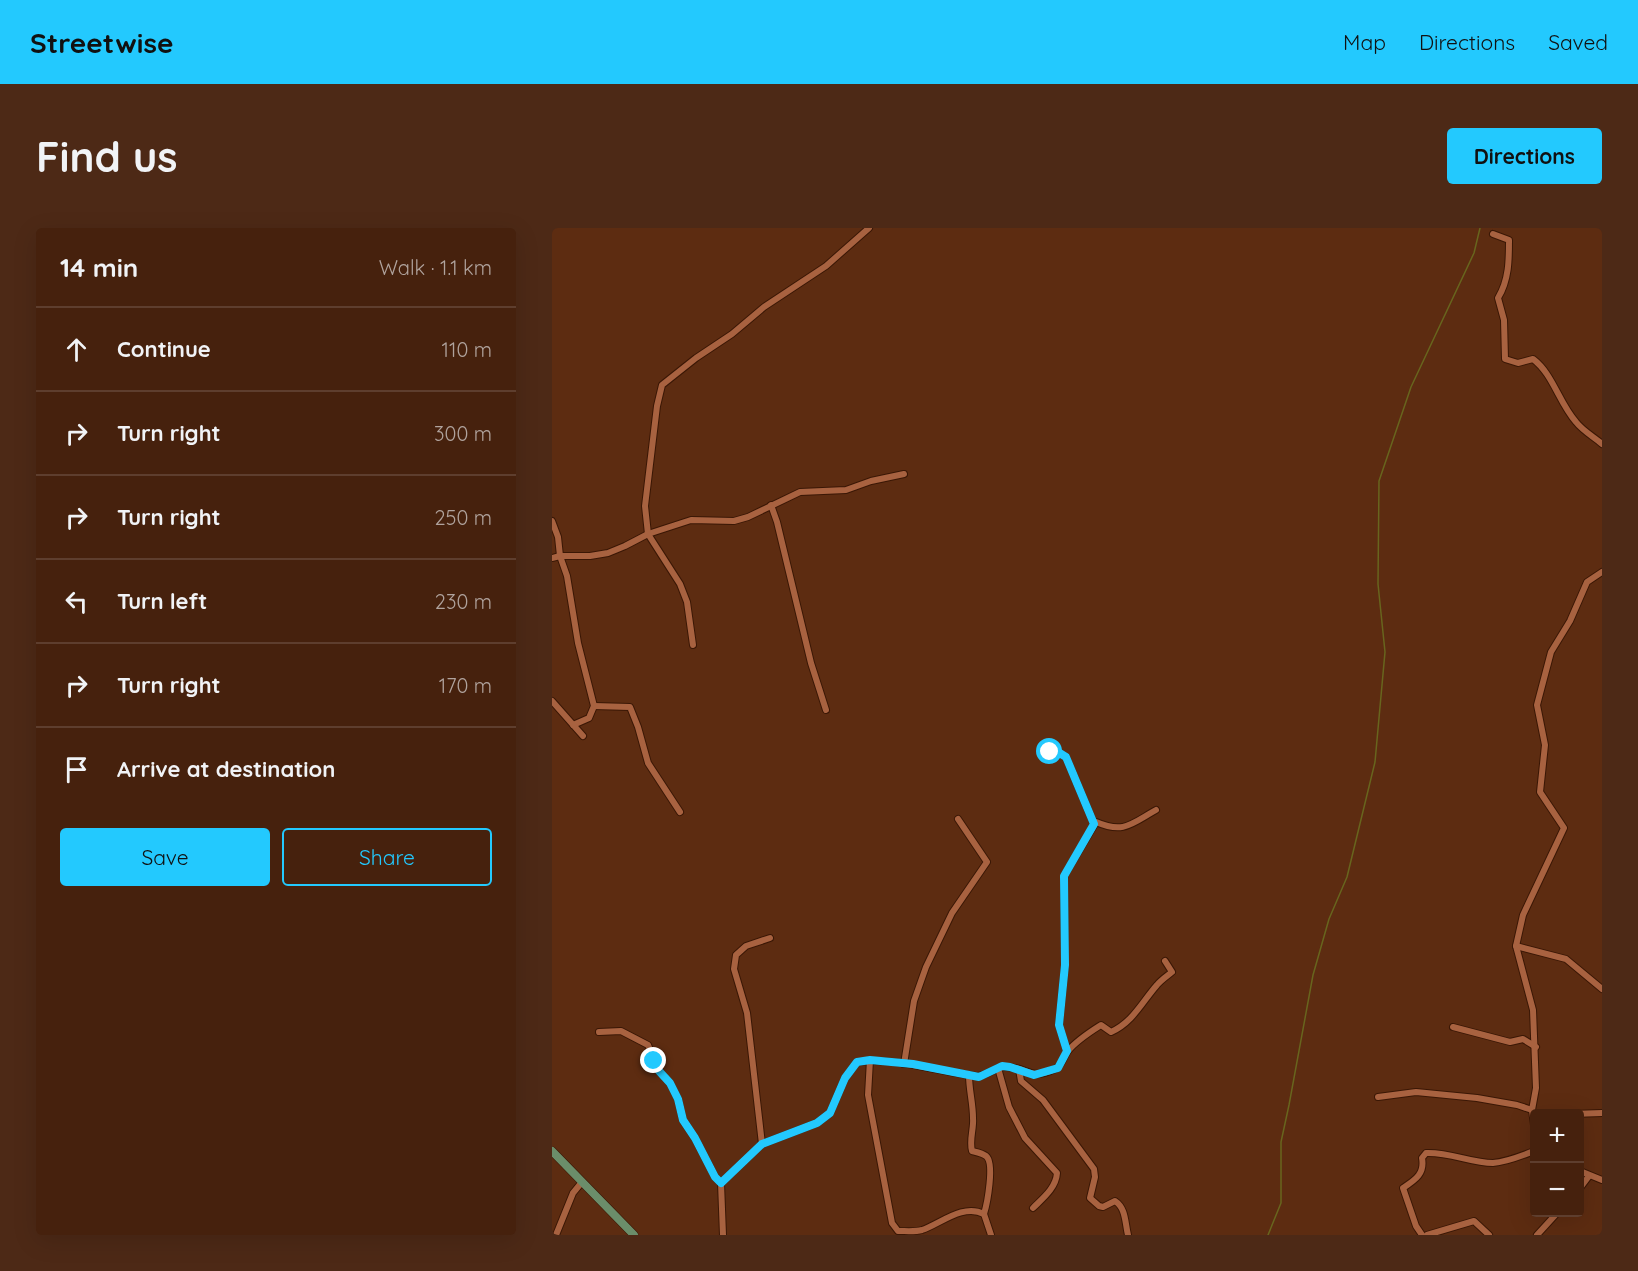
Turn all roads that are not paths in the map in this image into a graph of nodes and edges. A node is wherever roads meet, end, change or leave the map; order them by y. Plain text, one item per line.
1 (869, 228) edge
2 (1493, 234) dead end
3 (1602, 444) edge
4 (904, 474) dead end
5 (771, 505) junction
6 (552, 521) edge
7 (648, 534) junction
8 (560, 556) junction
9 (552, 558) edge
10 (1602, 572) edge
11 (693, 645) dead end
12 (552, 701) edge
13 (594, 706) junction
14 (826, 710) dead end
15 (573, 725) junction
16 (583, 736) dead end
17 (1048, 751) dead end
18 (1156, 810) dead end
19 (680, 812) dead end
20 (958, 819) dead end
21 (1094, 824) junction
22 (770, 938) dead end
23 (1516, 946) junction
24 (1165, 961) dead end
25 (1602, 989) edge
26 (1453, 1027) dead end
27 (599, 1032) dead end
28 (1536, 1047) junction
29 (1067, 1051) junction
30 (870, 1060) junction
31 (904, 1064) junction
32 (998, 1068) junction
33 (1019, 1069) junction
34 (969, 1075) junction
35 (1378, 1097) dead end
36 (1530, 1109) edge
37 (1532, 1109) edge
38 (1584, 1113) edge
39 (1602, 1113) edge
40 (762, 1144) junction
41 (552, 1151) edge
42 (1530, 1152) edge
43 (1584, 1174) edge
44 (1588, 1176) junction
45 (1602, 1180) edge
46 (582, 1182) junction
47 (1584, 1182) edge
48 (721, 1183) junction
49 (1033, 1208) dead end
50 (984, 1214) junction
51 (1553, 1217) edge
52 (556, 1235) edge
53 (634, 1235) edge
54 (723, 1235) edge
55 (991, 1235) edge
56 (1128, 1235) edge
57 (1422, 1235) edge
58 (1427, 1235) edge
59 (1489, 1235) edge
60 (1537, 1235) edge

1 - 7 street
2 - 3 street
4 - 5 street
5 - 7 street
5 - 14 street
6 - 8 street
7 - 8 street
7 - 11 street
8 - 9 street
8 - 13 street
10 - 23 street
12 - 15 street
13 - 15 street
13 - 19 street
15 - 16 street
17 - 21 street
18 - 21 street
20 - 31 street
21 - 29 street
22 - 40 street
23 - 25 street
23 - 28 street
24 - 29 street
26 - 28 street
27 - 48 street
28 - 37 street
29 - 33 street
30 - 31 street
30 - 40 street
30 - 50 street
31 - 34 street
32 - 33 street
32 - 34 street
32 - 49 street
33 - 56 street
34 - 50 street
35 - 36 street
38 - 39 street
40 - 48 street
41 - 46 main road
42 - 57 street
43 - 44 street
44 - 45 street
44 - 47 street
46 - 52 street
46 - 53 main road
48 - 54 street
50 - 55 street
51 - 60 street
58 - 59 street

